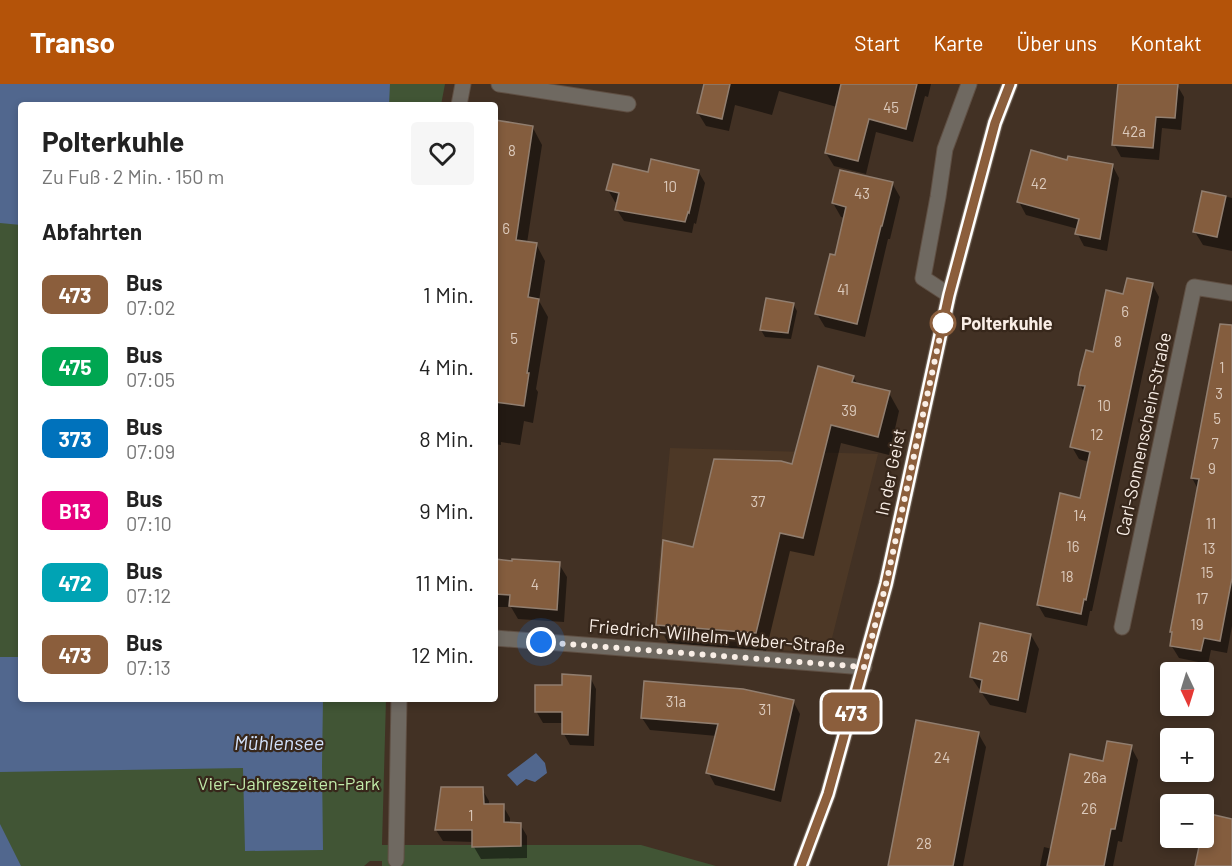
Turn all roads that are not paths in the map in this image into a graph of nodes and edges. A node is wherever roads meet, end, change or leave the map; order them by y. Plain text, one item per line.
1 (463, 84) edge
2 (499, 84) edge
3 (969, 84) edge
4 (1010, 84) edge
5 (460, 102) edge
6 (628, 104) dead end
7 (1232, 293) edge
8 (949, 295) junction
9 (1122, 627) dead end
10 (498, 638) edge
11 (864, 667) junction
12 (399, 702) edge
13 (396, 860) dead end
14 (801, 866) edge

1 - 5 street
2 - 6 street
3 - 8 street
4 - 8 main road, In der Geist
7 - 9 street, Carl-Sonnenschein-Straße
8 - 11 main road, In der Geist
10 - 11 street, Friedrich-Wilhelm-Weber-Straße
11 - 14 main road, In der Geist
12 - 13 street

